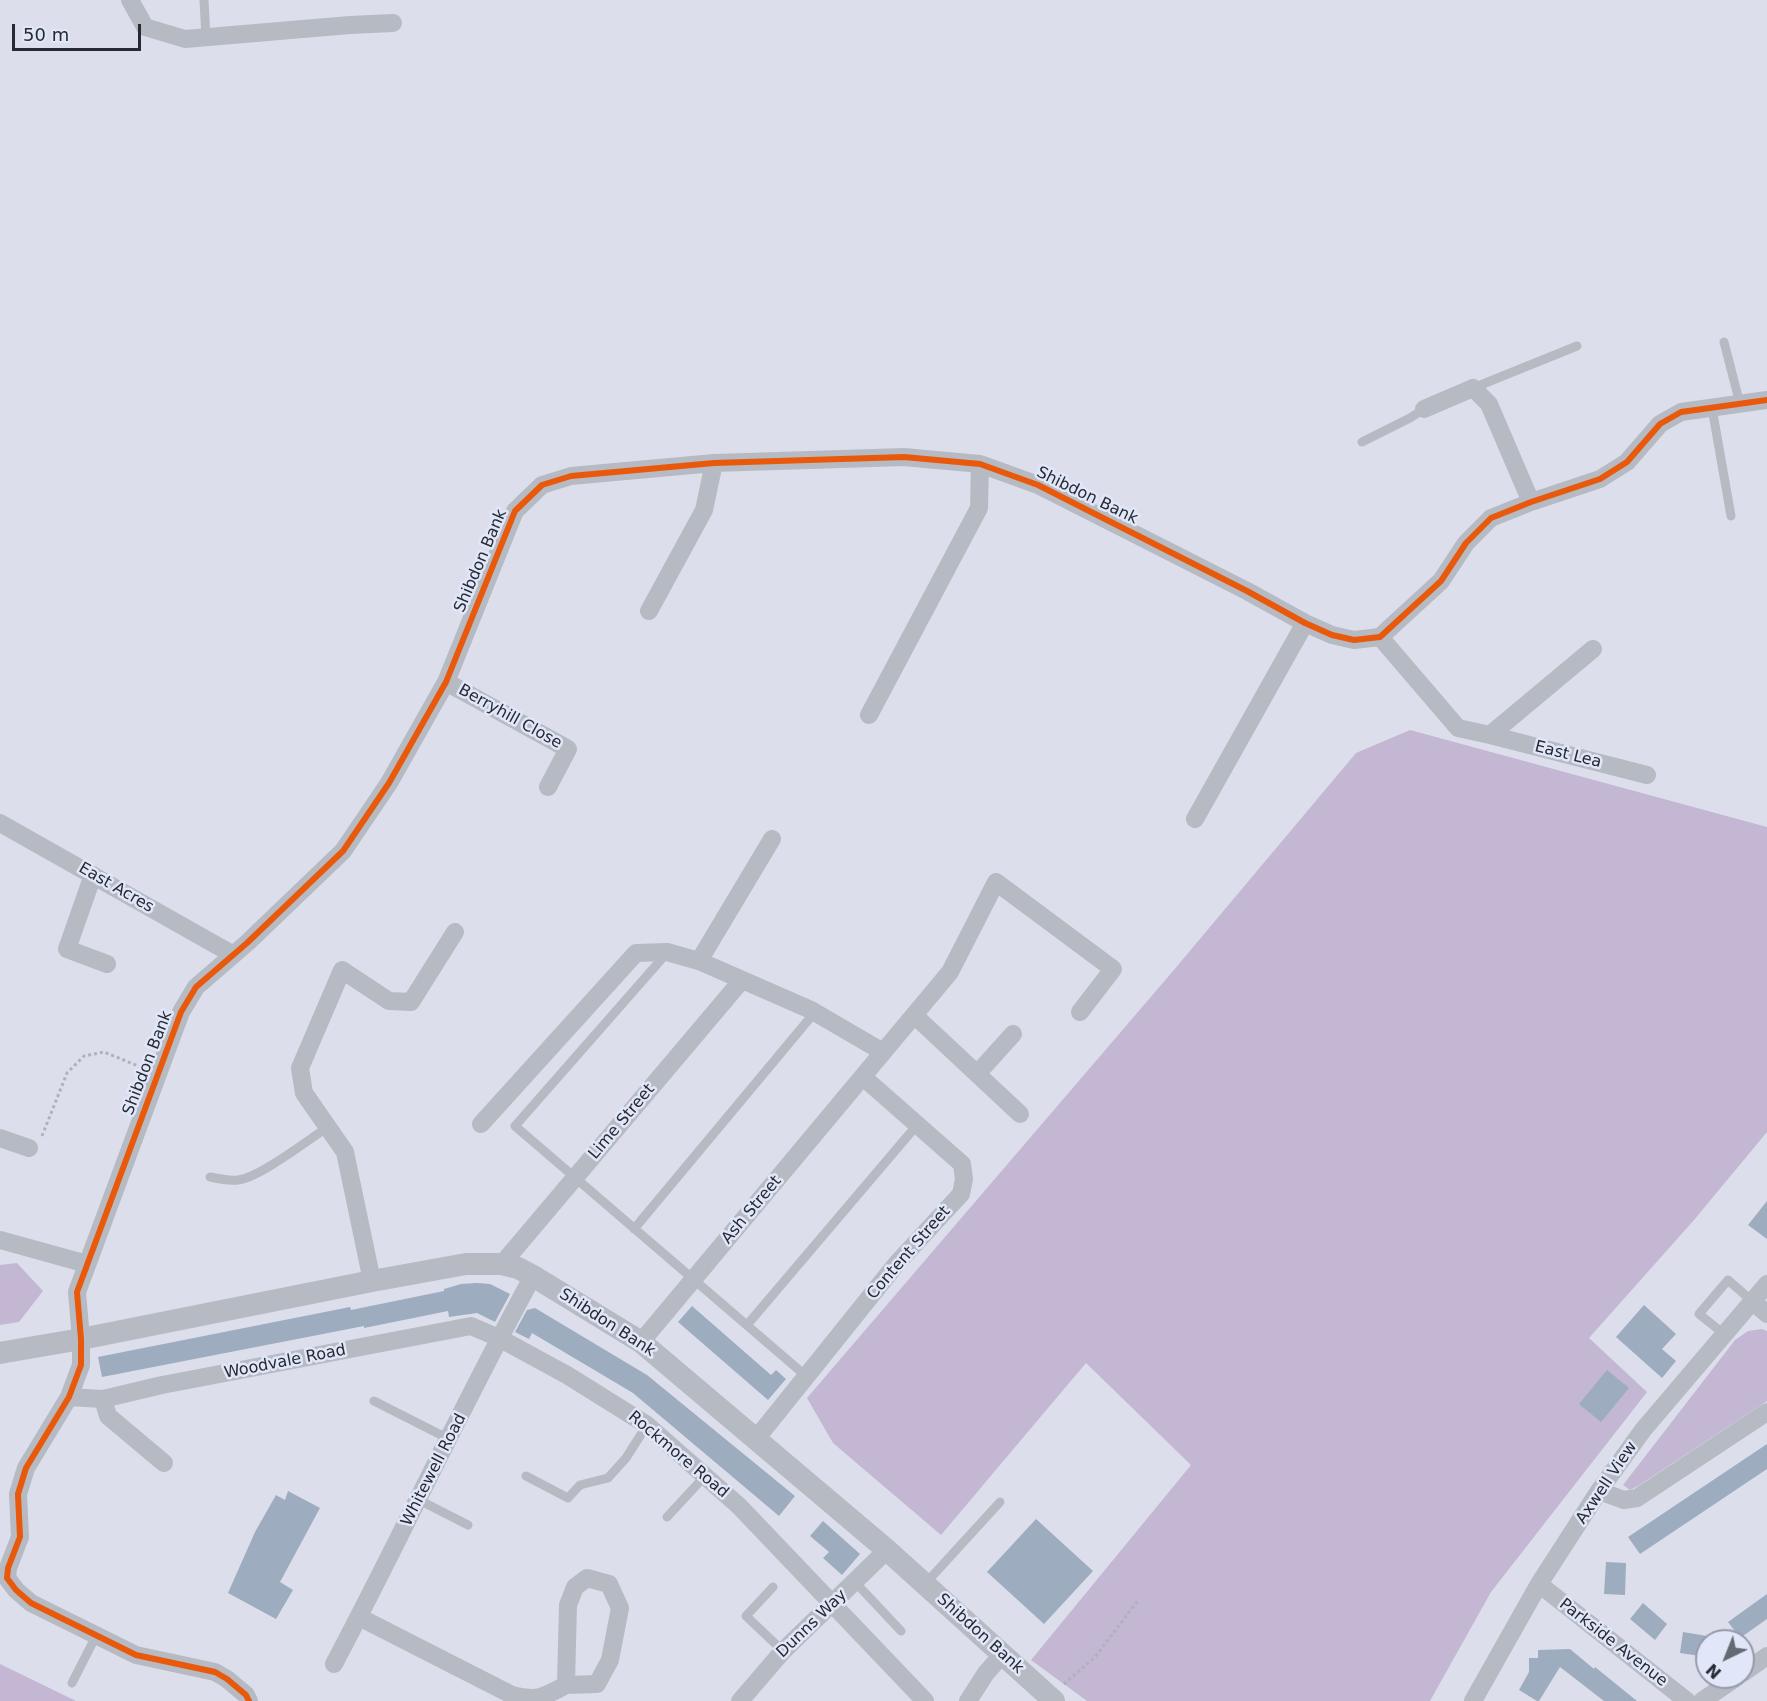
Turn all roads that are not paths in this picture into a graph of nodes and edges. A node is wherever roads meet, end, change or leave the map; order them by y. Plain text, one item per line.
1 (130, 0) edge
2 (204, 0) edge
3 (393, 23) dead end
4 (207, 38) junction
5 (1725, 342) dead end
6 (1577, 346) dead end
7 (1473, 388) junction
8 (1767, 400) edge
9 (1740, 404) junction
10 (1712, 408) junction
11 (1424, 409) joint
12 (1362, 442) dead end
13 (714, 463) junction
14 (980, 464) junction
15 (1531, 502) junction
16 (1731, 516) dead end
17 (650, 611) dead end
18 (1305, 623) junction
19 (1380, 637) junction
20 (1593, 649) dead end
21 (446, 682) junction
22 (869, 715) dead end
23 (1490, 735) junction
24 (1647, 775) dead end
25 (548, 787) dead end
26 (1195, 819) dead end
27 (0, 823) edge
28 (772, 839) dead end
29 (93, 875) junction
30 (455, 932) dead end
31 (667, 952) junction
32 (232, 954) junction
33 (699, 961) junction
34 (107, 964) dead end
35 (742, 980) junction
36 (815, 1012) junction
37 (1080, 1012) dead end
38 (914, 1015) junction
39 (1013, 1034) dead end
40 (883, 1052) junction
41 (977, 1074) junction
42 (863, 1077) junction
43 (1020, 1114) dead end
44 (481, 1124) dead end
45 (917, 1125) junction
46 (328, 1127) junction
47 (0, 1138) edge
48 (29, 1148) road end
49 (210, 1177) dead end
50 (574, 1178) junction
51 (634, 1229) junction
52 (0, 1240) edge
53 (87, 1264) junction
54 (502, 1264) junction
55 (533, 1276) junction
56 (694, 1279) junction
57 (372, 1281) junction
58 (1767, 1284) edge
59 (1752, 1301) junction
60 (1767, 1314) edge
61 (747, 1325) junction
62 (1724, 1334) junction
63 (499, 1338) junction
64 (81, 1339) junction
65 (641, 1342) junction
66 (0, 1353) edge
67 (806, 1376) junction
68 (69, 1397) junction
69 (103, 1399) junction
70 (374, 1401) dead end
71 (1767, 1412) edge
72 (647, 1425) junction
73 (449, 1439) junction
74 (756, 1439) junction
75 (164, 1463) dead end
76 (526, 1476) dead end
77 (705, 1476) junction
78 (1599, 1491) junction
79 (419, 1500) junction
80 (1000, 1502) dead end
81 (667, 1517) dead end
82 (468, 1525) dead end
83 (887, 1550) junction
84 (3, 1581) edge
85 (855, 1582) junction
86 (925, 1584) junction
87 (1539, 1584) junction
88 (773, 1587) dead end
89 (833, 1604) junction
90 (359, 1617) junction
91 (901, 1631) dead end
92 (96, 1636) junction
93 (783, 1651) junction
94 (1002, 1655) junction
95 (334, 1664) dead end
96 (72, 1683) dead end
97 (566, 1685) junction
98 (1720, 1689) edge
99 (1052, 1699) edge
100 (249, 1701) edge
101 (740, 1701) edge
102 (925, 1701) edge
103 (968, 1701) edge
104 (1473, 1701) edge
105 (1687, 1701) edge
106 (1702, 1701) edge

1 - 4 street
2 - 4 lane
3 - 4 street
5 - 9 lane
6 - 7 lane
7 - 11 street
7 - 15 street
8 - 9 street
9 - 10 street
10 - 15 street
10 - 16 lane
11 - 12 lane
13 - 14 street, Shibdon Bank
13 - 17 street
13 - 21 street, Shibdon Bank
14 - 18 street, Shibdon Bank
14 - 22 street
15 - 19 street
18 - 19 street, Shibdon Bank
18 - 26 street
19 - 23 street, East Lea
20 - 23 street
21 - 25 street, Berryhill Close
21 - 32 street, Shibdon Bank
23 - 24 street, East Lea
27 - 29 street, East Acres
28 - 33 street
29 - 32 street, East Acres
29 - 34 street
30 - 46 street
31 - 33 street
31 - 44 street
31 - 50 lane
32 - 53 street, Shibdon Bank
33 - 35 street
35 - 36 street
35 - 50 street, Lime Street
36 - 40 street
36 - 51 lane
37 - 38 street, Ash Street
38 - 40 street, Ash Street
38 - 41 street
39 - 41 street
40 - 42 street, Ash Street
41 - 43 street
42 - 45 street, Content Street
42 - 56 street, Ash Street
45 - 61 lane
45 - 67 street, Content Street
46 - 49 lane
46 - 57 street
47 - 48 street
50 - 51 lane
50 - 54 street, Lime Street
51 - 56 lane
52 - 53 street
53 - 64 street, Shibdon Bank
54 - 55 street, Shibdon Bank
54 - 57 street, Shibdon Bank
55 - 63 street, Whitewell Road
55 - 65 street, Shibdon Bank
56 - 61 lane
56 - 65 street, Ash Street
57 - 64 street, Shibdon Bank
58 - 59 street, Axwell View
59 - 60 street
59 - 62 street, Axwell View
59 - 62 lane
61 - 67 lane
62 - 78 street, Axwell View
63 - 69 street, Woodvale Road
63 - 72 street, Rockmore Road
63 - 73 street, Whitewell Road
64 - 66 street, Shibdon Bank
64 - 68 street
65 - 74 street, Shibdon Bank
67 - 74 street, Content Street
68 - 69 street, Woodvale Road
68 - 84 street
69 - 75 street
70 - 73 lane
71 - 78 street
72 - 76 lane
72 - 77 street, Rockmore Road
73 - 79 street, Whitewell Road
74 - 83 street, Shibdon Bank
77 - 81 lane
77 - 89 street, Rockmore Road
78 - 87 street, Axwell View
79 - 82 lane
79 - 90 street, Whitewell Road
80 - 86 lane
83 - 85 street, Dunns Way
83 - 86 street, Shibdon Bank
84 - 92 street
85 - 89 street, Dunns Way
85 - 91 lane
86 - 94 street, Shibdon Bank
87 - 104 street, Axwell View
87 - 105 street, Parkside Avenue
88 - 93 lane
89 - 93 street, Dunns Way
89 - 102 street, Rockmore Road
90 - 95 street, Whitewell Road
90 - 97 street
92 - 96 lane
92 - 100 street
93 - 101 street, Dunns Way
94 - 99 street, Shibdon Bank
94 - 103 street
97 - 97 street
98 - 106 street

